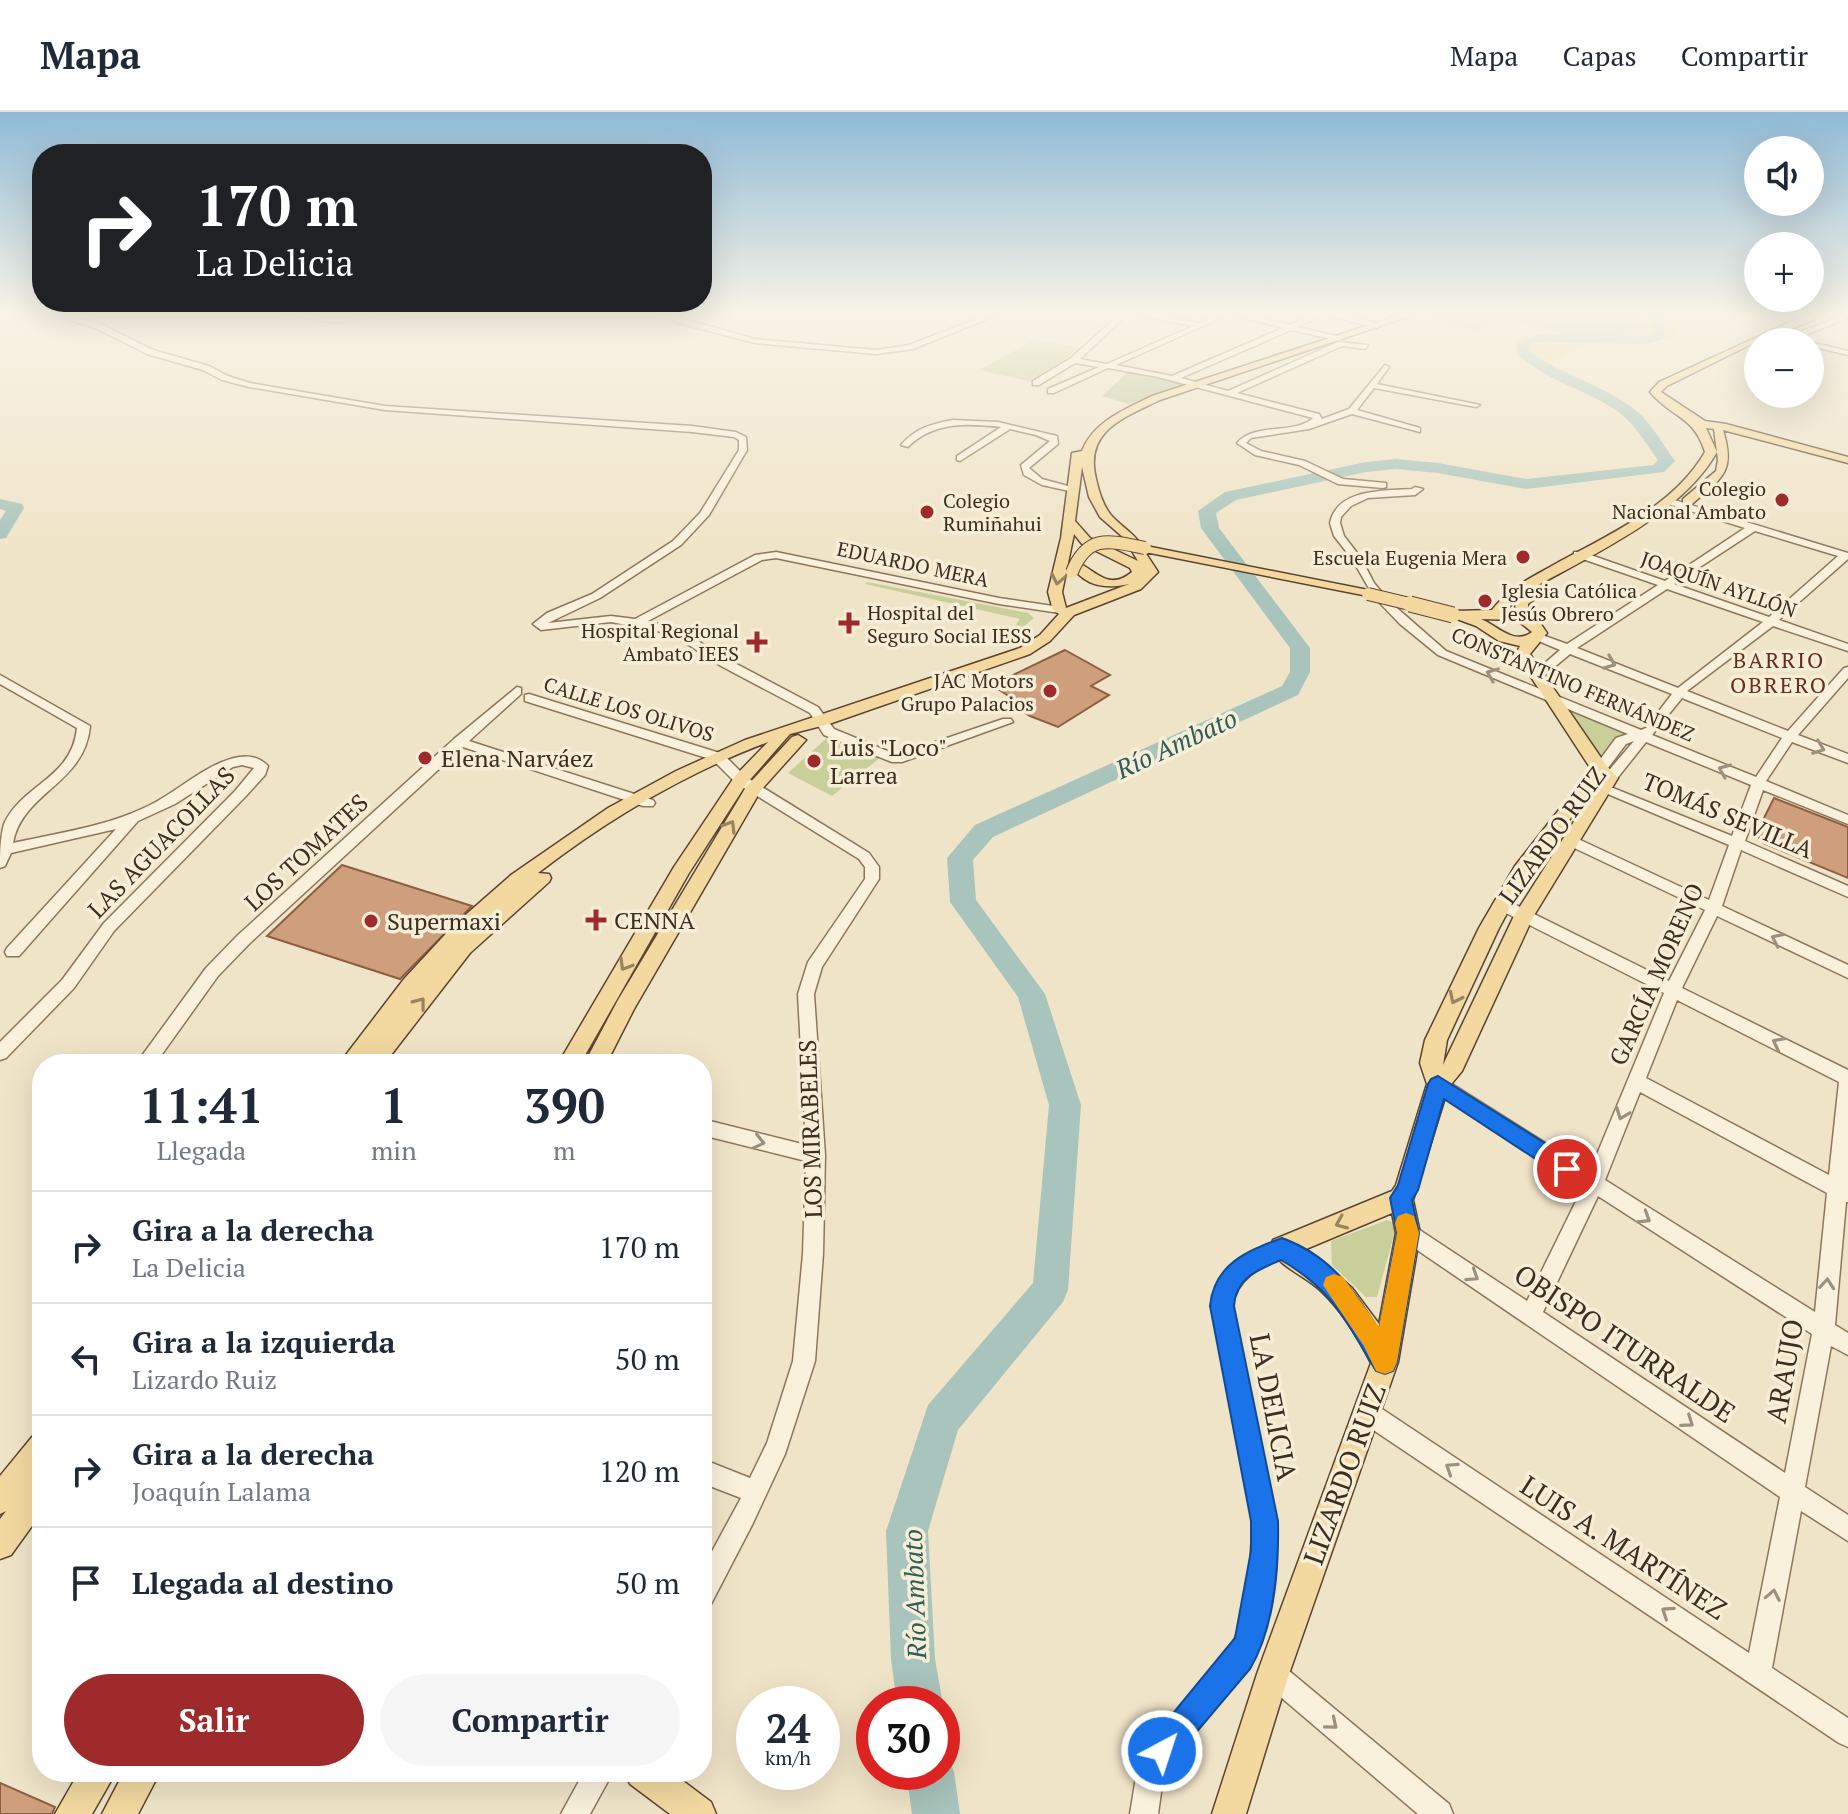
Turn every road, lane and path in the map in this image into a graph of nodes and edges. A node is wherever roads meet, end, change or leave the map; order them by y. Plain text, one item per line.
1 (281, 390) edge
2 (1174, 390) edge
3 (1176, 390) edge
4 (1215, 390) edge
5 (1236, 390) edge
6 (1368, 390) edge
7 (1400, 390) edge
8 (1657, 390) edge
9 (1228, 394) junction
10 (1686, 400) dead end
11 (1476, 405) dead end
12 (1352, 411) junction
13 (1709, 413) junction
14 (1692, 418) junction
15 (1010, 425) junction
16 (1725, 425) junction
17 (1303, 427) junction
18 (1417, 430) dead end
19 (905, 445) dead end
20 (1848, 457) edge
21 (960, 458) dead end
22 (1088, 473) junction
23 (1077, 494) junction
24 (1677, 503) junction
25 (1070, 522) junction
26 (1752, 528) junction
27 (1109, 541) junction
28 (1145, 548) junction
29 (1846, 556) edge
30 (1584, 557) junction
31 (1076, 570) junction
32 (1665, 585) junction
33 (1070, 602) junction
34 (1522, 617) junction
35 (1490, 618) junction
36 (1771, 621) junction
37 (638, 622) junction
38 (1498, 637) junction
39 (1534, 639) junction
40 (1571, 647) junction
41 (1848, 648) edge
42 (1848, 671) edge
43 (0, 679) edge
44 (1537, 684) junction
45 (1830, 691) junction
46 (1680, 692) junction
47 (523, 695) joint
48 (1848, 697) edge
49 (1555, 699) junction
50 (823, 721) junction
51 (1007, 722) dead end
52 (798, 730) junction
53 (1642, 736) junction
54 (1789, 737) junction
55 (459, 742) junction
56 (776, 742) junction
57 (1848, 759) edge
58 (722, 761) junction
59 (1601, 780) junction
60 (747, 783) junction
61 (1758, 784) junction
62 (642, 801) junction
63 (133, 817) junction
64 (1848, 820) edge
65 (1571, 841) junction
66 (1737, 843) junction
67 (1, 855) edge
68 (681, 871) junction
69 (701, 875) junction
70 (1848, 892) edge
71 (1501, 904) junction
72 (1713, 909) junction
73 (1524, 916) junction
74 (13, 952) dead end
75 (444, 959) junction
76 (1848, 972) edge
77 (1673, 990) junction
78 (603, 1003) junction
79 (625, 1006) junction
80 (0, 1053) edge
81 (152, 1054) edge
82 (359, 1054) edge
83 (379, 1054) edge
84 (575, 1054) edge
85 (600, 1054) edge
86 (1848, 1078) edge
87 (1635, 1081) junction
88 (1438, 1084) junction
89 (712, 1129) edge
90 (816, 1155) junction
91 (1593, 1186) junction
92 (1842, 1191) edge
93 (1401, 1198) junction
94 (1408, 1233) junction
95 (1282, 1248) junction
96 (1531, 1314) junction
97 (1824, 1329) junction
98 (1848, 1345) edge
99 (1385, 1362) junction
100 (1365, 1411) junction
101 (32, 1463) edge
102 (712, 1475) edge
103 (756, 1492) junction
104 (1792, 1493) junction
105 (0, 1499) edge
106 (32, 1501) edge
107 (1848, 1529) edge
108 (0, 1544) edge
109 (712, 1576) edge
110 (1758, 1672) junction
111 (1273, 1674) junction
112 (1848, 1734) edge
113 (93, 1782) edge
114 (137, 1782) edge
115 (593, 1782) edge
116 (656, 1782) edge
117 (72, 1814) edge
118 (119, 1814) edge
119 (575, 1814) edge
120 (699, 1814) edge
121 (1144, 1814) edge
122 (1229, 1814) edge
123 (1439, 1814) edge

1 - 37 street
2 - 23 main road
3 - 22 main road
4 - 9 street
5 - 9 street
6 - 12 street
7 - 11 street
8 - 14 main road
9 - 17 street
10 - 13 main road
12 - 17 street
12 - 18 street
13 - 14 main road
13 - 16 main road
14 - 16 main road
14 - 24 main road
15 - 19 street
15 - 21 street
15 - 23 street
16 - 20 main road
16 - 24 main road
44 -> 17 street, CONSTANTINO FERNÁNDEZ
22 - 23 main road
22 - 33 main road
23 - 25 main road
23 - 27 main road
24 - 26 street
24 - 30 main road
25 - 31 main road
25 -> 33 main road
26 - 29 street
26 - 32 street
27 - 28 main road, bridge
27 - 31 main road, bridge
28 - 31 main road, bridge
28 - 35 main road, bridge
29 - 36 street, LIZARDO RUIZ
30 - 32 street, JOAQUÍN AYLLÓN
30 - 34 main road
30 - 35 main road
31 - 33 main road
31 - 33 main road
32 - 36 street, JOAQUÍN AYLLÓN
32 - 40 street
33 - 37 street, EDUARDO MERA
33 - 50 main road
34 - 35 main road
34 - 39 main road
35 - 38 main road
36 - 41 street, JOAQUÍN AYLLÓN
36 - 46 street, LIZARDO RUIZ
37 - 50 street
38 - 39 main road
38 - 44 main road
39 - 40 street
39 - 44 main road
40 - 44 street
40 -> 46 street
42 - 45 street, GARCÍA MORENO
43 - 67 street
44 - 49 main road
44 - 59 main road
45 - 48 street
45 - 54 street, GARCÍA MORENO
46 - 53 street, LIZARDO RUIZ
46 - 54 street
47 - 55 street, LOS TOMATES
47 - 58 street, CALLE LOS OLIVOS
49 - 53 street, CONSTANTINO FERNÁNDEZ
49 - 59 main road
50 - 51 street
50 - 52 main road
52 - 56 main road
52 - 58 main road
52 - 60 main road
53 - 59 street, LIZARDO RUIZ
61 -> 53 street, CONSTANTINO FERNÁNDEZ
54 -> 57 street
54 - 61 street, GARCÍA MORENO
55 - 62 street
55 - 81 street, LOS TOMATES
56 - 58 main road
56 - 60 main road
58 - 60 street
58 - 62 main road
59 - 65 main road, LIZARDO RUIZ
59 - 66 street, TOMÁS SEVILLA
59 - 71 main road, LIZARDO RUIZ
60 - 68 main road
69 -> 60 main road
60 - 90 street, LOS MIRABELES
61 - 64 street, CONSTANTINO FERNÁNDEZ
61 - 66 street, GARCÍA MORENO
62 - 75 main road
63 - 67 street, LAS AGUACOLLAS
63 - 74 street
63 - 80 street, LAS AGUACOLLAS
65 - 72 street
65 - 73 main road, LIZARDO RUIZ
66 - 70 street, TOMÁS SEVILLA
66 - 72 street, GARCÍA MORENO
68 - 69 main road
68 -> 78 main road
69 - 79 main road
71 - 73 street
71 -> 88 main road, LIZARDO RUIZ
76 -> 72 street
72 - 77 street, GARCÍA MORENO
73 - 77 street
73 - 88 main road, LIZARDO RUIZ
75 - 82 main road
83 -> 75 main road
86 -> 77 street
77 - 87 street, GARCÍA MORENO
78 - 79 main road
78 - 84 main road
79 - 85 main road
86 - 92 street, ARAUJO
87 -> 91 street, GARCÍA MORENO
87 - 92 street
88 - 91 street
88 - 93 main road, LIZARDO RUIZ
89 -> 90 street
90 - 103 street, LOS MIRABELES
91 - 96 street, GARCÍA MORENO
91 -> 97 street
97 -> 92 street, ARAUJO
93 - 94 main road, LIZARDO RUIZ
93 -> 95 main road, LA DELICIA
94 -> 96 street, OBISPO ITURRALDE
94 - 99 main road, LIZARDO RUIZ
95 - 99 main road
95 - 121 street, LA DELICIA
96 -> 104 street, OBISPO ITURRALDE
97 - 98 street
97 - 104 street, ARAUJO
99 - 100 main road, LIZARDO RUIZ
110 -> 100 street, LUIS A. MARTÍNEZ
100 - 111 main road, LIZARDO RUIZ
101 - 105 main road
102 - 103 street
103 - 109 street, LOS MIRABELES
104 - 107 street, OBISPO ITURRALDE
110 -> 104 street, ARAUJO
106 - 108 main road
110 - 112 street, LUIS A. MARTÍNEZ
111 - 122 main road, LIZARDO RUIZ
111 -> 123 street
113 - 117 main road
114 - 118 main road
115 - 119 street
116 - 120 main road

